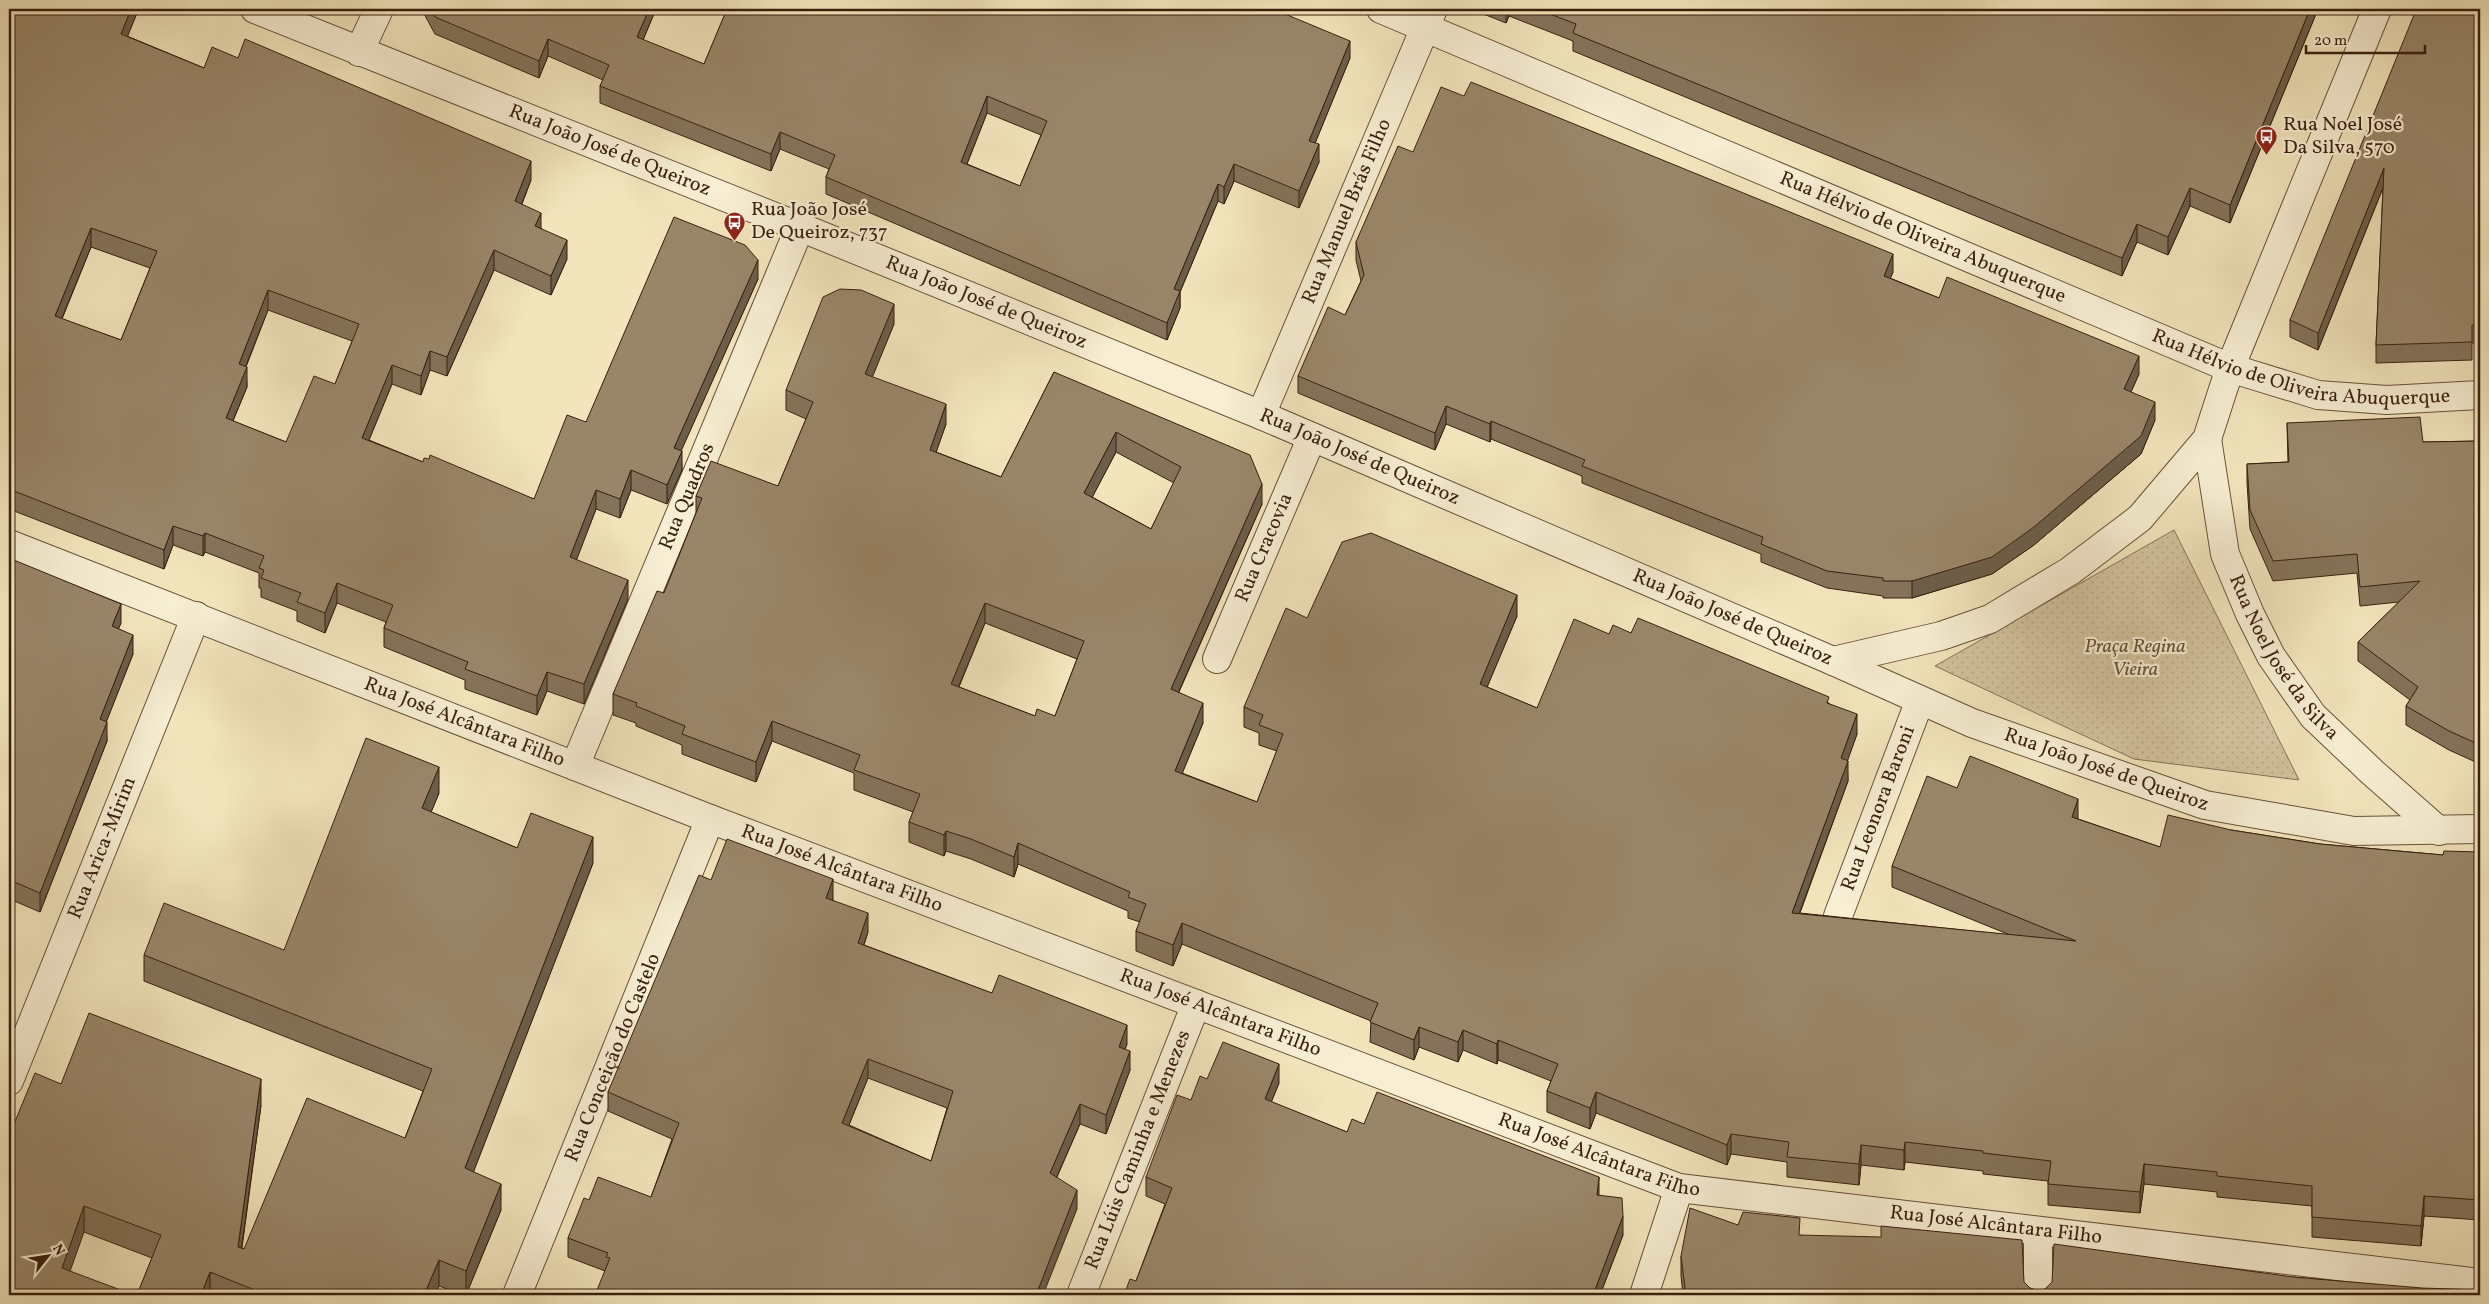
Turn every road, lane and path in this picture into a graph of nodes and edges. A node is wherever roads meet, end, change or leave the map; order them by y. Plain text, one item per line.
1 (255, 9) edge
2 (379, 9) edge
3 (1381, 9) edge
4 (2377, 9) edge
5 (1429, 18) edge
6 (360, 52) junction
7 (800, 227) junction
8 (2230, 368) junction
9 (2480, 395) edge
10 (1261, 415) junction
11 (1312, 437) junction
12 (2207, 439) junction
13 (9, 544) edge
14 (196, 616) junction
15 (1217, 659) dead end
16 (1833, 661) junction
17 (1920, 700) junction
18 (575, 766) junction
19 (710, 819) junction
20 (2480, 829) edge
21 (2439, 831) junction
22 (1838, 916) edge
23 (1196, 1004) junction
24 (9, 1081) edge
25 (1679, 1188) junction
26 (2038, 1231) junction
27 (2480, 1283) edge
28 (517, 1295) edge
29 (1080, 1295) edge
30 (1644, 1295) edge
31 (2038, 1295) edge

1 - 6 street, Rua João José de Queiroz
2 - 6 street
3 - 5 street, Rua Hélvio de Oliveira Abuquerque
4 - 8 street, Rua Noel José da Silva
5 - 8 street, Rua Hélvio de Oliveira Abuquerque
5 - 10 street, Rua Manuel Brás Filho
6 - 7 street, Rua João José de Queiroz
7 - 10 street, Rua João José de Queiroz
7 - 18 street, Rua Quadros
8 - 9 street, Rua Hélvio de Oliveira Abuquerque
8 - 12 street, Rua Noel José da Silva
10 - 11 street, Rua João José de Queiroz
11 - 15 street, Rua Cracovia
11 - 16 street, Rua João José de Queiroz
12 - 16 street, Rua Noel José da Silva
12 - 21 street, Rua Noel José da Silva
13 - 14 street, Rua José Alcântara Filho
14 - 18 street, Rua José Alcântara Filho
14 - 24 street, Rua Arica-Mirim
16 - 17 street, Rua João José de Queiroz
17 - 21 street, Rua João José de Queiroz
17 - 22 street, Rua Leonora Baroni
18 - 19 street, Rua José Alcântara Filho
19 - 23 street, Rua José Alcântara Filho
19 - 28 street, Rua Conceição do Castelo
20 - 21 street, Rua João José de Queiroz
23 - 25 street, Rua José Alcântara Filho
23 - 29 street, Rua Lúis Caminha e Menezes
25 - 26 street, Rua José Alcântara Filho
25 - 30 street
26 - 27 street, Rua José Alcântara Filho
26 - 31 street

